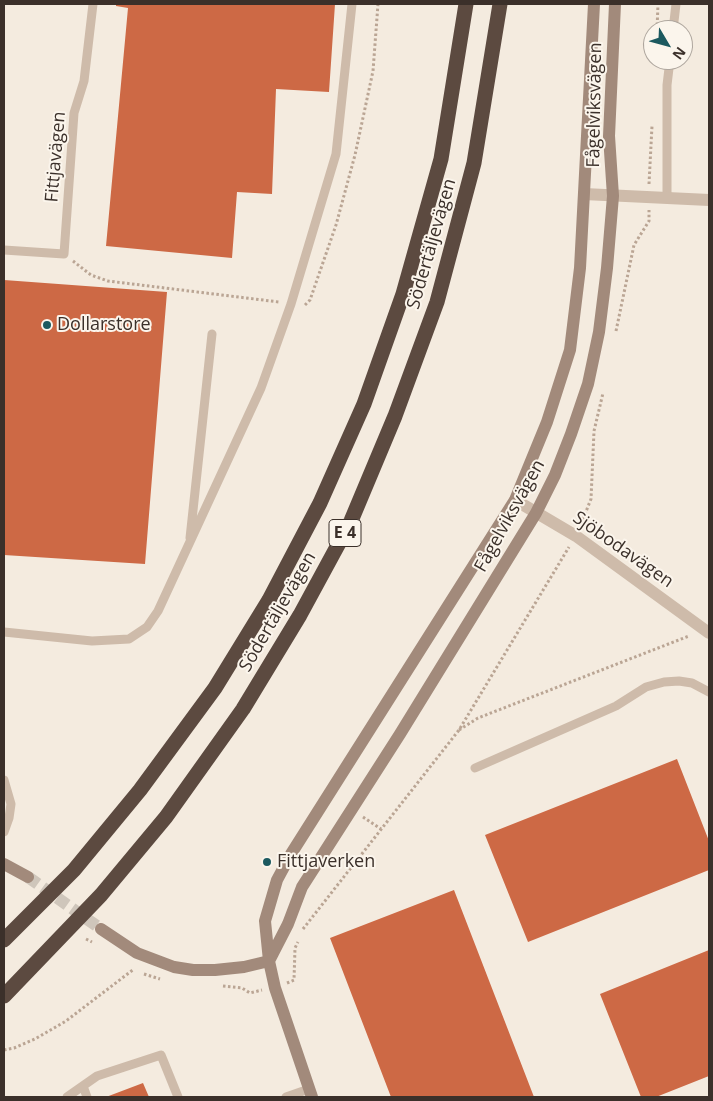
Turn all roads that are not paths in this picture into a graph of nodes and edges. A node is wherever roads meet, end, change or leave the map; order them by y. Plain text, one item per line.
1 (93, 4) edge
2 (352, 4) edge
3 (500, 4) edge
4 (594, 4) edge
5 (616, 4) edge
6 (676, 4) edge
7 (464, 8) edge
8 (674, 20) edge
9 (669, 70) edge
10 (584, 194) junction
11 (613, 196) junction
12 (667, 198) junction
13 (709, 200) edge
14 (4, 250) edge
15 (212, 334) dead end
16 (514, 500) junction
17 (536, 513) junction
18 (189, 546) junction
19 (4, 632) edge
20 (708, 632) edge
21 (709, 692) edge
22 (475, 768) dead end
23 (4, 780) edge
24 (4, 832) edge
25 (4, 864) edge
26 (28, 877) tunnel mouth
27 (102, 929) tunnel mouth
28 (4, 940) edge
29 (268, 961) junction
30 (4, 996) edge
31 (83, 1086) junction
32 (310, 1093) edge
33 (68, 1097) edge
34 (87, 1097) edge
35 (178, 1097) edge
36 (286, 1097) edge

1 - 14 lane, Fittjavägen
2 - 18 lane
3 - 30 highway, Södertäljevägen / E 4
4 - 10 main road, Fågelviksvägen
5 - 11 main road, Fågelviksvägen
6 - 8 lane
7 - 28 highway, Södertäljevägen / E 4
9 - 12 lane
10 - 11 street
10 - 16 main road, Fågelviksvägen
11 - 12 street
11 - 17 main road, Fågelviksvägen
12 - 13 street
15 - 18 lane
16 - 17 street, Sjöbodavägen
16 - 29 main road, Fågelviksvägen
17 - 20 street, Sjöbodavägen
17 - 29 main road, Fågelviksvägen
18 - 19 lane
21 - 22 lane
23 - 24 lane
25 - 26 main road
27 - 29 main road
29 - 32 main road, Fågelviksvägen
31 - 33 lane
31 - 34 lane
31 - 35 lane
32 - 36 lane

